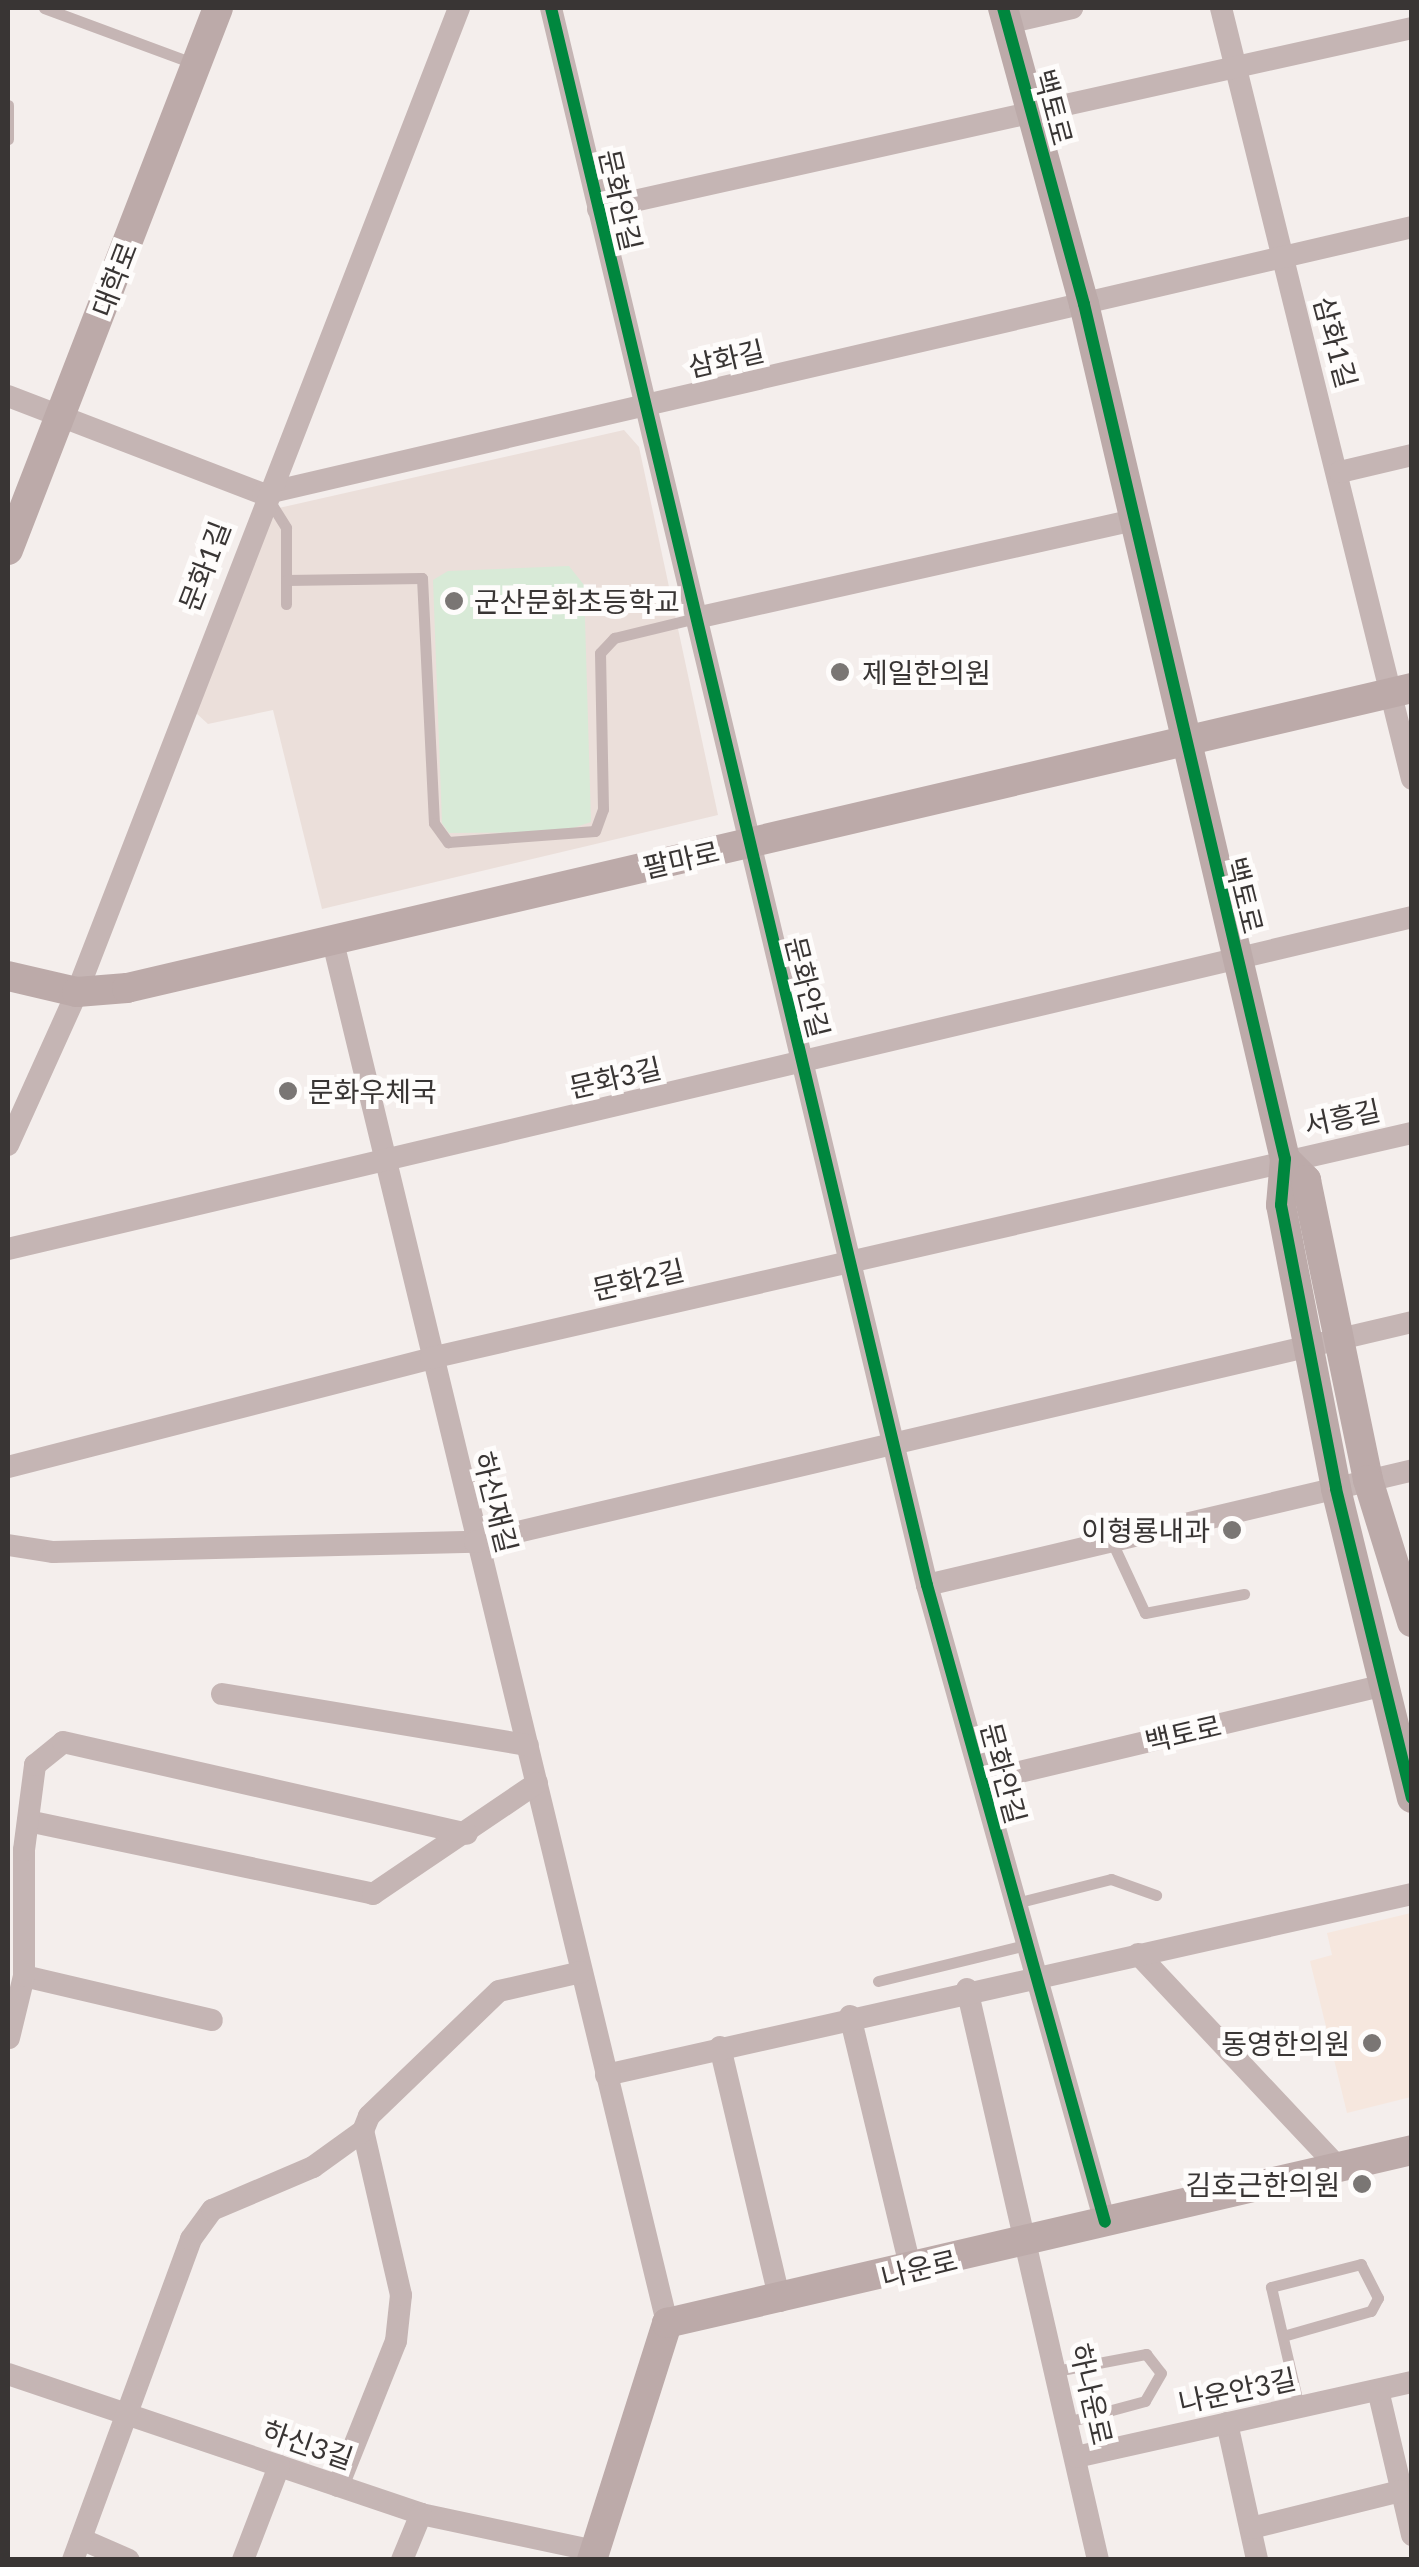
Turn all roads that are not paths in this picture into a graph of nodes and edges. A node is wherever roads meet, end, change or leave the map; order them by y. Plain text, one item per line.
1 (44, 8) edge
2 (218, 8) edge
3 (458, 8) edge
4 (1072, 8) edge
5 (1221, 8) edge
6 (558, 9) edge
7 (1005, 15) edge
8 (1412, 28) edge
9 (195, 64) junction
10 (1235, 72) junction
11 (8, 105) edge
12 (1028, 113) junction
13 (8, 139) edge
14 (598, 210) junction
15 (1412, 227) edge
16 (1282, 257) junction
17 (1084, 304) junction
18 (8, 396) edge
19 (643, 408) junction
20 (62, 416) junction
21 (1412, 455) edge
22 (1340, 472) junction
23 (264, 494) junction
24 (16, 502) edge
25 (1134, 520) junction
26 (8, 550) edge
27 (286, 580) junction
28 (286, 604) dead end
29 (696, 618) junction
30 (1402, 690) edge
31 (1180, 739) junction
32 (1412, 779) edge
33 (745, 844) junction
34 (1412, 917) edge
35 (333, 942) junction
36 (1234, 955) junction
37 (8, 976) edge
38 (76, 992) junction
39 (802, 1065) junction
40 (16, 1103) edge
41 (1412, 1133) edge
42 (8, 1145) edge
43 (1285, 1159) junction
44 (386, 1160) junction
45 (8, 1249) edge
46 (850, 1261) junction
47 (1412, 1322) edge
48 (1342, 1339) junction
49 (1308, 1345) junction
50 (431, 1358) junction
51 (896, 1448) junction
52 (8, 1467) edge
53 (1412, 1470) edge
54 (1368, 1480) junction
55 (1336, 1489) junction
56 (475, 1542) junction
57 (1112, 1542) junction
58 (8, 1544) edge
59 (927, 1585) junction
60 (1244, 1594) dead end
61 (1412, 1622) edge
62 (1385, 1685) junction
63 (222, 1694) dead end
64 (528, 1745) junction
65 (982, 1780) junction
66 (537, 1783) junction
67 (1412, 1798) edge
68 (28, 1821) junction
69 (467, 1834) junction
70 (1412, 1894) edge
71 (1156, 1895) dead end
72 (1012, 1904) junction
73 (1022, 1946) junction
74 (1138, 1954) junction
75 (581, 1972) junction
76 (24, 1976) junction
77 (1031, 1976) junction
78 (878, 1980) dead end
79 (968, 1989) junction
80 (850, 2016) junction
81 (212, 2020) dead end
82 (9, 2038) edge
83 (720, 2047) junction
84 (606, 2075) junction
85 (364, 2131) junction
86 (1412, 2150) edge
87 (1339, 2168) junction
88 (1104, 2222) junction
89 (1026, 2242) junction
90 (911, 2270) junction
91 (780, 2301) junction
92 (667, 2322) junction
93 (1283, 2336) junction
94 (1056, 2371) junction
95 (8, 2375) edge
96 (1412, 2382) edge
97 (1378, 2390) junction
98 (1300, 2408) junction
99 (128, 2415) junction
100 (1068, 2422) junction
101 (1227, 2423) junction
102 (1076, 2457) junction
103 (279, 2466) junction
104 (338, 2486) junction
105 (1401, 2491) junction
106 (421, 2514) junction
107 (1251, 2528) junction
108 (1412, 2535) edge
109 (77, 2549) edge
110 (594, 2555) edge
111 (129, 2560) edge
112 (243, 2560) edge
113 (402, 2560) edge
114 (1098, 2560) edge
115 (1257, 2560) edge

1 - 9 lane
2 - 9 street, 대학로
3 - 23 street, 문화1길
4 - 7 street
5 - 10 street, 삼화1길
6 - 14 street, 문화안길
7 - 12 street, 백토로
8 - 10 street
9 - 20 street, 대학로
10 - 12 street
10 - 16 street, 삼화1길
11 - 13 lane
12 - 14 street
12 - 17 street, 백토로
14 - 19 street, 문화안길
15 - 16 street, 삼화길
16 - 17 street, 삼화길
16 - 22 street, 삼화1길
17 - 19 street, 삼화길
17 - 25 street, 백토로
18 - 20 street
19 - 23 street, 삼화길
19 - 29 street, 문화안길
20 - 23 street
20 - 24 street, 대학로
21 - 22 street
22 - 30 street, 삼화1길
23 - 27 lane
23 - 38 street, 문화1길
24 - 26 street, 대학로
25 - 29 street
25 - 31 street, 백토로
27 - 28 lane
27 - 29 lane
29 - 33 street, 문화안길
30 - 31 street, 팔마로
30 - 32 street, 삼화1길
31 - 33 street, 팔마로
31 - 36 street, 백토로
33 - 35 street, 팔마로
33 - 39 street, 문화안길
34 - 36 street, 문화3길
35 - 38 street, 팔마로
35 - 44 street, 하신재길
36 - 39 street, 문화3길
36 - 43 street, 백토로
37 - 38 street, 팔마로
38 - 40 street, 문화1길
39 - 44 street, 문화3길
39 - 46 street, 문화안길
40 - 42 street, 문화1길
41 - 43 street, 서흥길
43 - 46 street, 문화2길
43 - 48 street, 백토로
43 - 49 street, 백토로
44 - 45 street, 문화3길
44 - 50 street, 하신재길
46 - 50 street, 문화2길
46 - 51 street, 문화안길
47 - 48 street
48 - 49 street
48 - 54 street, 백토로
49 - 51 street
49 - 55 street, 백토로
50 - 52 street, 문화2길
50 - 56 street, 하신재길
51 - 56 street
51 - 59 street, 문화안길
53 - 54 street
54 - 55 street
54 - 61 street, 백토로
55 - 57 street
55 - 62 street, 백토로
56 - 58 street
56 - 64 street, 하신재길
57 - 59 street
57 - 60 lane
59 - 65 street, 문화안길
62 - 65 street, 백토로
62 - 67 street, 백토로
63 - 64 street
64 - 66 street, 하신재길
65 - 72 street, 문화안길
66 - 69 street
66 - 75 street, 하신재길
68 - 69 street
68 - 69 street
68 - 76 street
70 - 74 street
71 - 72 lane
72 - 73 street, 문화안길
73 - 77 street, 문화안길
73 - 78 lane
74 - 77 street
74 - 87 street
75 - 84 street, 하신재길
75 - 85 street
76 - 81 street
76 - 82 street
77 - 79 street
77 - 88 street, 문화안길
79 - 80 street
79 - 89 street, 하나운로
80 - 83 street
80 - 90 street
83 - 84 street
83 - 91 street
84 - 92 street, 하신재길
85 - 99 street
85 - 104 street
86 - 87 street, 나운로
87 - 88 street, 나운로
88 - 89 street, 나운로
89 - 90 street, 나운로
89 - 94 street, 하나운로
90 - 91 street, 나운로
91 - 92 street, 나운로
92 - 110 street
93 - 93 lane
93 - 98 lane
94 - 100 street, 하나운로
94 - 100 lane
95 - 99 street, 하신3길
96 - 97 street, 나운안3길
97 - 98 street, 나운안3길
97 - 105 street
98 - 101 street, 나운안3길
99 - 103 street, 하신3길
99 - 109 street
100 - 102 street, 하나운로
101 - 102 street, 나운안3길
101 - 107 street
102 - 114 street, 하나운로
103 - 104 street, 하신3길
103 - 112 street
104 - 106 street, 하신3길
105 - 107 street
105 - 108 street
106 - 110 street, 하신3길
106 - 113 street
107 - 115 street
109 - 111 street

